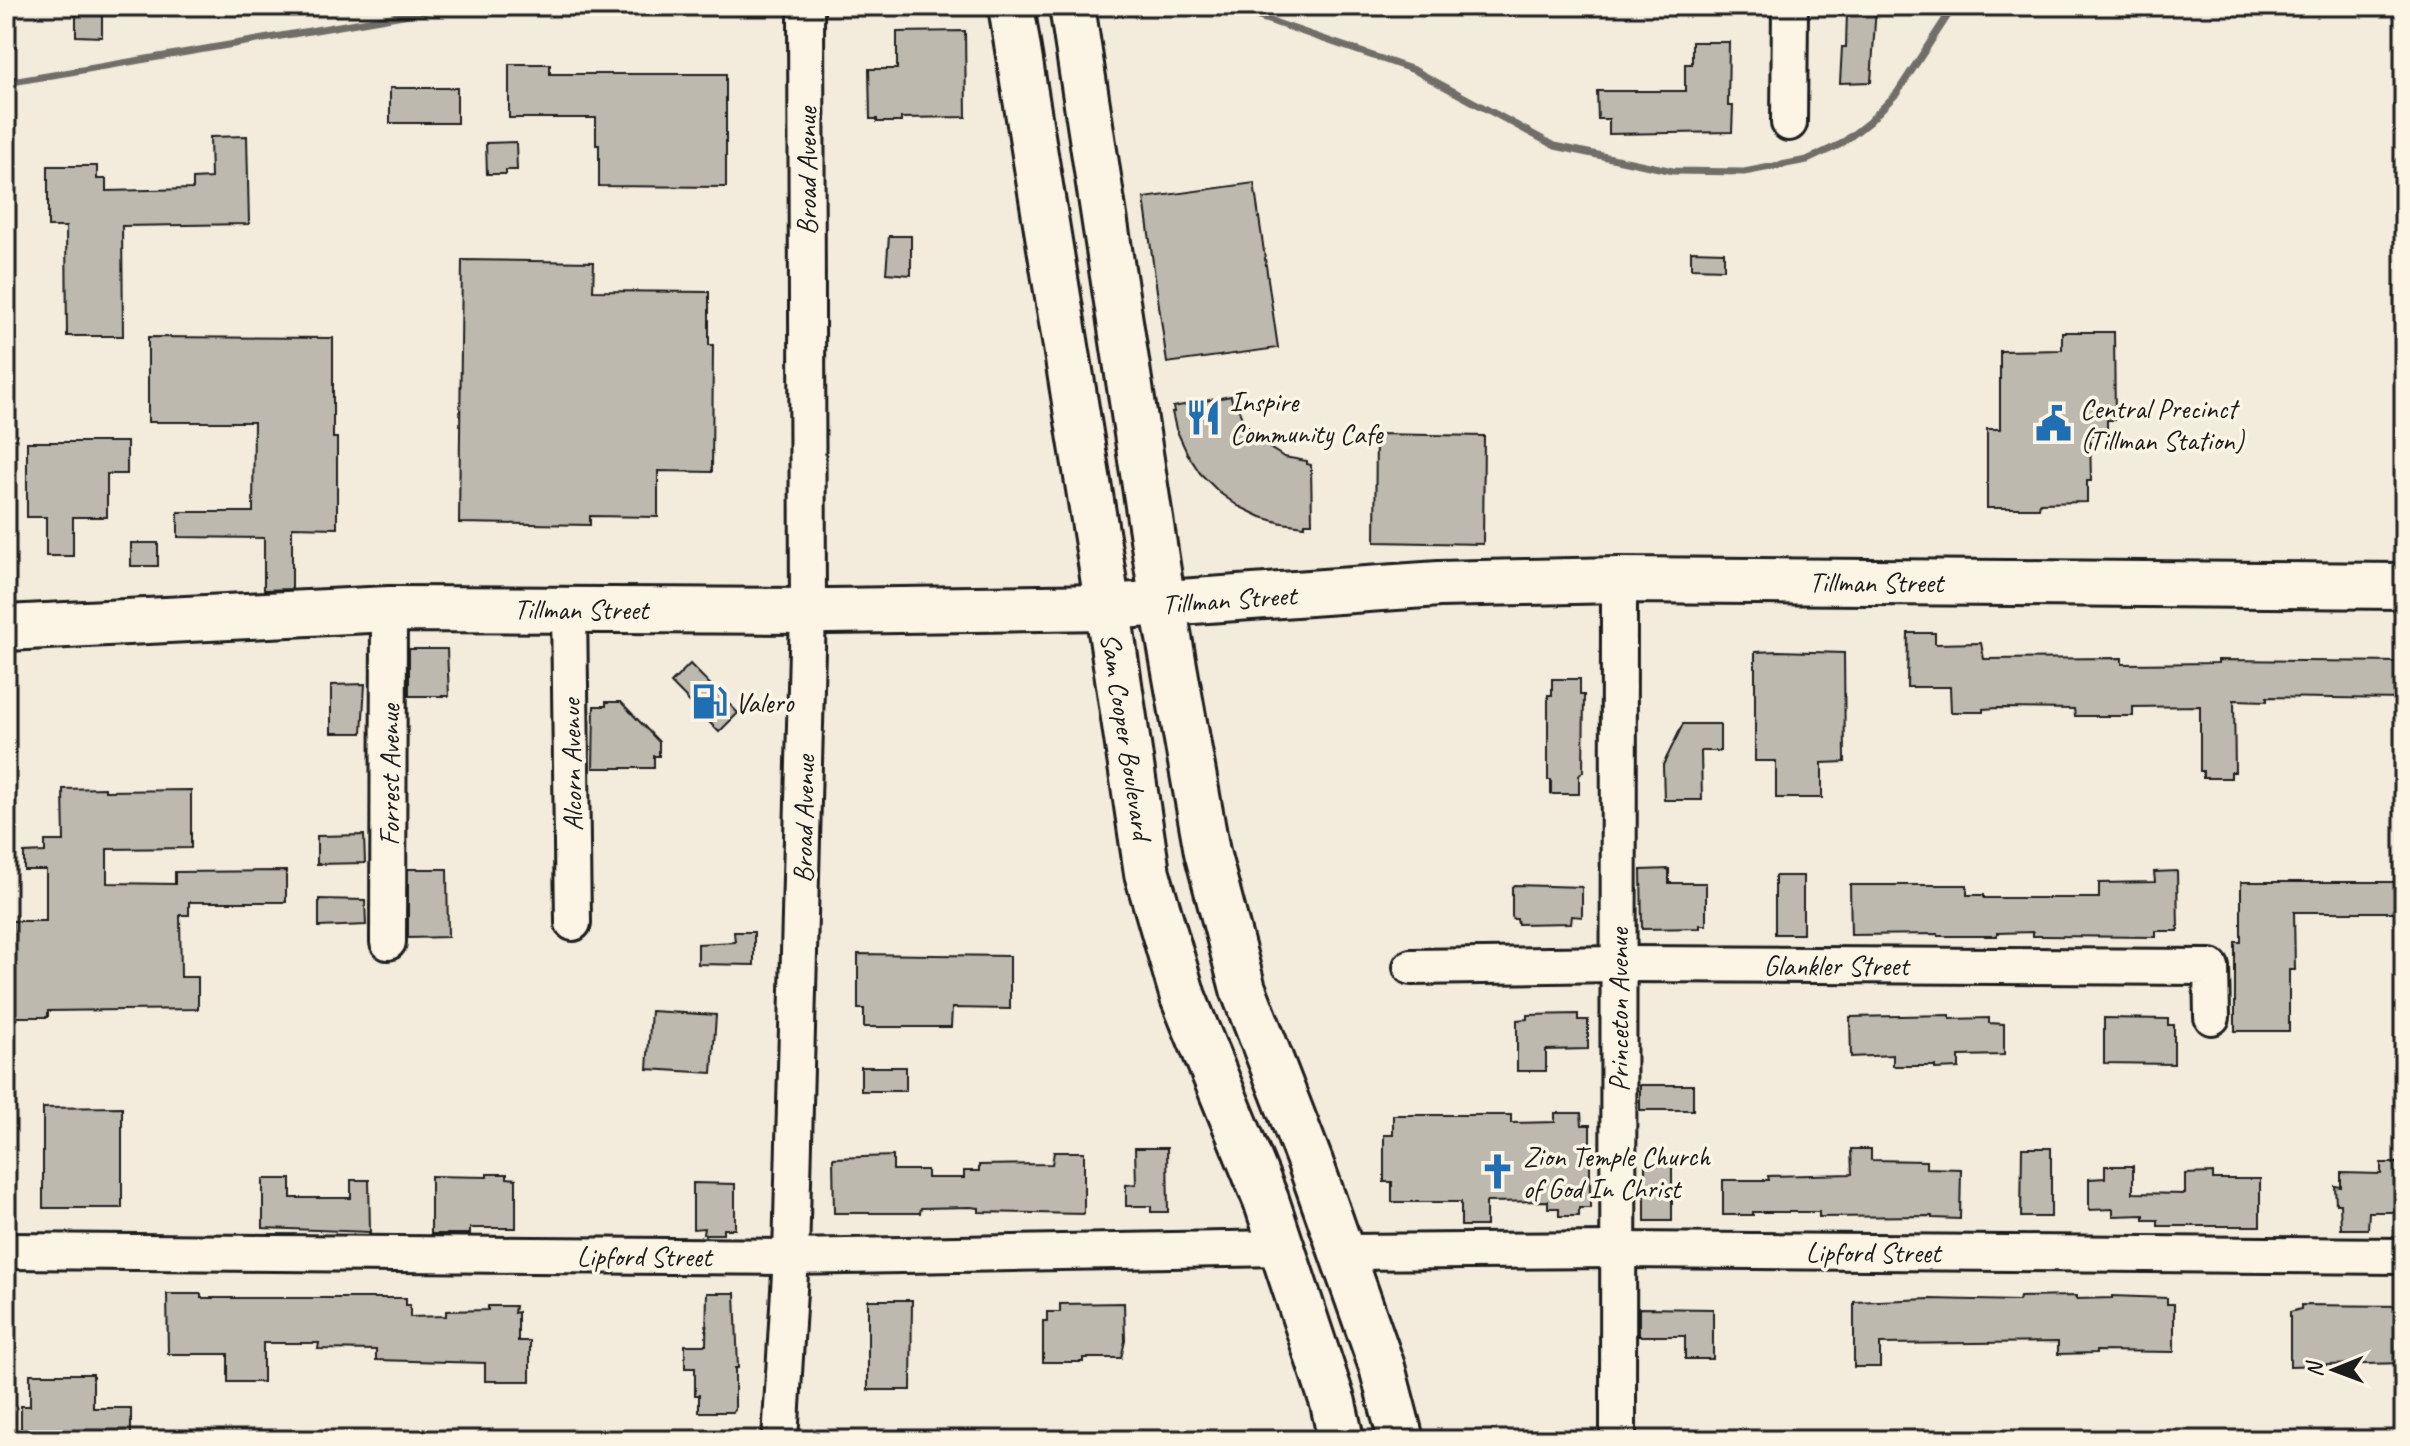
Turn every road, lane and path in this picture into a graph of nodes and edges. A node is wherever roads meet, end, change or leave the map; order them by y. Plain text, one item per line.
1 (806, 6) edge
2 (1011, 6) edge
3 (1072, 6) edge
4 (1790, 6) edge
5 (1789, 123) dead end
6 (1619, 580) junction
7 (2404, 586) edge
8 (1163, 604) junction
9 (1107, 607) junction
10 (569, 608) junction
11 (389, 609) junction
12 (808, 611) junction
13 (6, 628) edge
14 (573, 923) dead end
15 (388, 942) dead end
16 (1618, 964) junction
17 (1411, 967) dead end
18 (2212, 1017) dead end
19 (1282, 1248) junction
20 (1617, 1250) junction
21 (6, 1251) edge
22 (1342, 1252) junction
23 (2404, 1256) edge
24 (791, 1257) junction
25 (780, 1440) edge
26 (1341, 1440) edge
27 (1401, 1440) edge
28 (1618, 1440) edge

1 - 12 street, Broad Avenue
2 - 9 main road, Sam Cooper Boulevard
3 - 8 main road, Sam Cooper Boulevard
4 - 5 street
6 - 7 main road, Tillman Street
6 - 8 main road, Tillman Street
6 - 16 street, Princeton Avenue
8 - 9 main road, Tillman Street
8 - 22 main road, Sam Cooper Boulevard
9 - 12 main road, Tillman Street
9 - 19 main road, Sam Cooper Boulevard
10 - 11 main road, Tillman Street
10 - 12 main road, Tillman Street
10 - 14 street, Alcorn Avenue
11 - 13 main road, Tillman Street
11 - 15 street, Forrest Avenue
12 - 24 street, Broad Avenue
16 - 17 street, Glankler Street
16 - 18 street, Glankler Street
16 - 20 street, Princeton Avenue
19 - 24 street, Lipford Street
19 - 26 main road, Sam Cooper Boulevard
20 - 22 street, Lipford Street
20 - 23 street, Lipford Street
20 - 28 street, Princeton Avenue
21 - 24 street, Lipford Street
22 - 27 main road, Sam Cooper Boulevard
24 - 25 street, Broad Avenue

